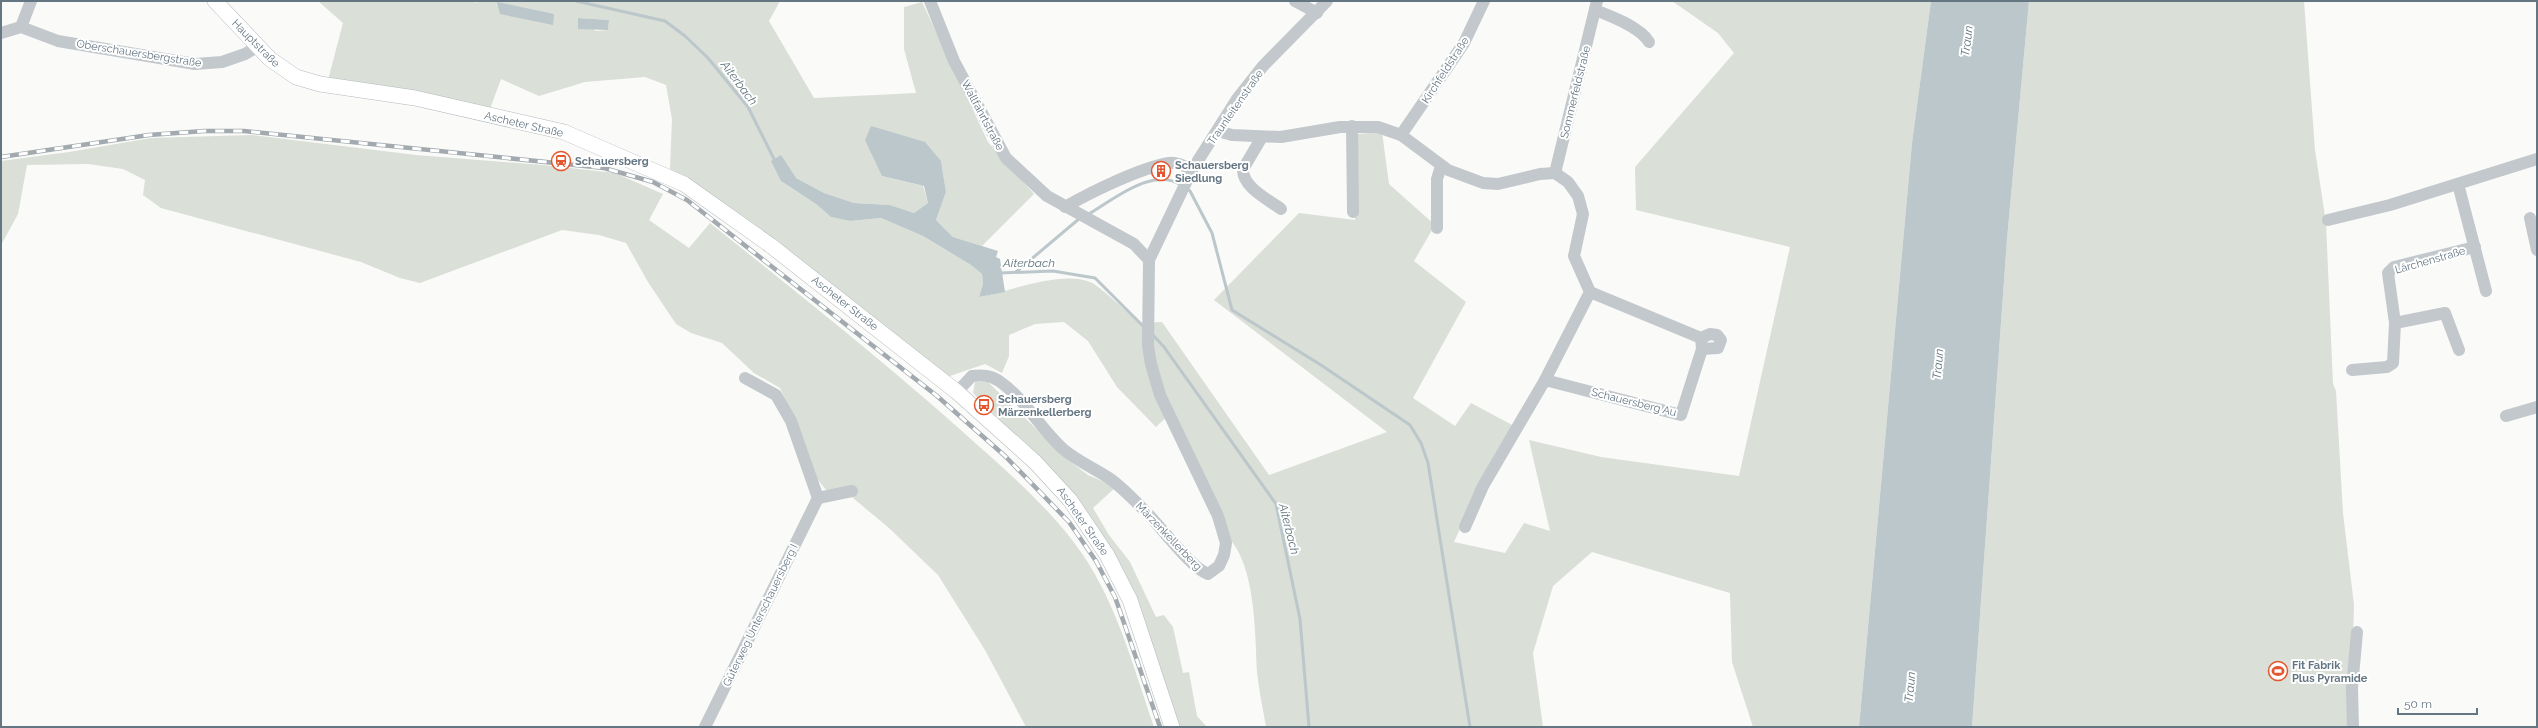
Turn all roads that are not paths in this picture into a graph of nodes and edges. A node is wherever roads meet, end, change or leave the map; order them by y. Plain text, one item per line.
1 (31, 1) edge
2 (215, 1) edge
3 (930, 1) edge
4 (1295, 1) edge
5 (1327, 1) edge
6 (1484, 1) edge
7 (1596, 6) edge
8 (1317, 13) junction
9 (21, 27) junction
10 (1, 33) edge
11 (1649, 42) dead end
12 (257, 47) junction
13 (349, 89) joint
14 (1352, 126) junction
15 (1218, 131) junction
16 (1400, 135) junction
17 (1262, 137) junction
18 (2537, 159) edge
19 (1441, 166) junction
20 (1555, 173) junction
21 (1191, 174) junction
22 (2458, 184) junction
23 (1070, 209) junction
24 (1281, 209) dead end
25 (1353, 212) dead end
26 (2530, 218) dead end
27 (2328, 220) dead end
28 (1437, 228) dead end
29 (2475, 247) junction
30 (2537, 250) edge
31 (1149, 260) junction
32 (2486, 291) dead end
33 (1590, 292) junction
34 (2395, 323) junction
35 (1148, 346) joint
36 (2459, 350) dead end
37 (2352, 370) dead end
38 (746, 378) dead end
39 (1545, 380) junction
40 (957, 392) junction
41 (2537, 407) edge
42 (2506, 416) dead end
43 (852, 491) dead end
44 (817, 501) junction
45 (1465, 527) dead end
46 (2356, 632) dead end
47 (705, 727) edge
48 (1172, 727) edge
49 (2353, 727) edge

1 - 9 street
2 - 12 main road, Hauptstraße
3 - 23 street, Wallfahrtstraße
4 - 8 street
5 - 8 street, Traunleitenstraße
6 - 16 street, Kirchfeldstraße
7 - 11 street, Sommerfeldstraße
7 - 20 street, Sommerfeldstraße
8 - 15 street, Traunleitenstraße
9 - 10 street
9 - 12 street, Oberschauersbergstraße
12 - 13 main road, Hauptstraße
13 - 40 main road, Ascheter Straße
14 - 16 street
14 - 17 street
14 - 25 street
15 - 17 street
15 - 21 street, Traunleitenstraße
16 - 19 street
17 - 24 street
18 - 22 street
19 - 20 street
19 - 28 street
20 - 33 street
21 - 23 street
21 - 31 street, Traunleitenstraße
22 - 27 street
22 - 29 street, Lärchenstraße
23 - 31 street, Wallfahrtstraße
26 - 30 street
29 - 32 street, Lärchenstraße
29 - 34 street, Lärchenstraße
31 - 35 street, Traunleitenstraße
33 - 39 street
33 - 39 street, Schauersberg Au
34 - 36 street
34 - 37 street, Lärchenstraße
35 - 40 street, Märzenkellerberg
38 - 44 street
39 - 45 street
40 - 48 main road, Ascheter Straße
41 - 42 street
43 - 44 street
44 - 47 street, Güterweg Unterschauersberg I
46 - 49 street

